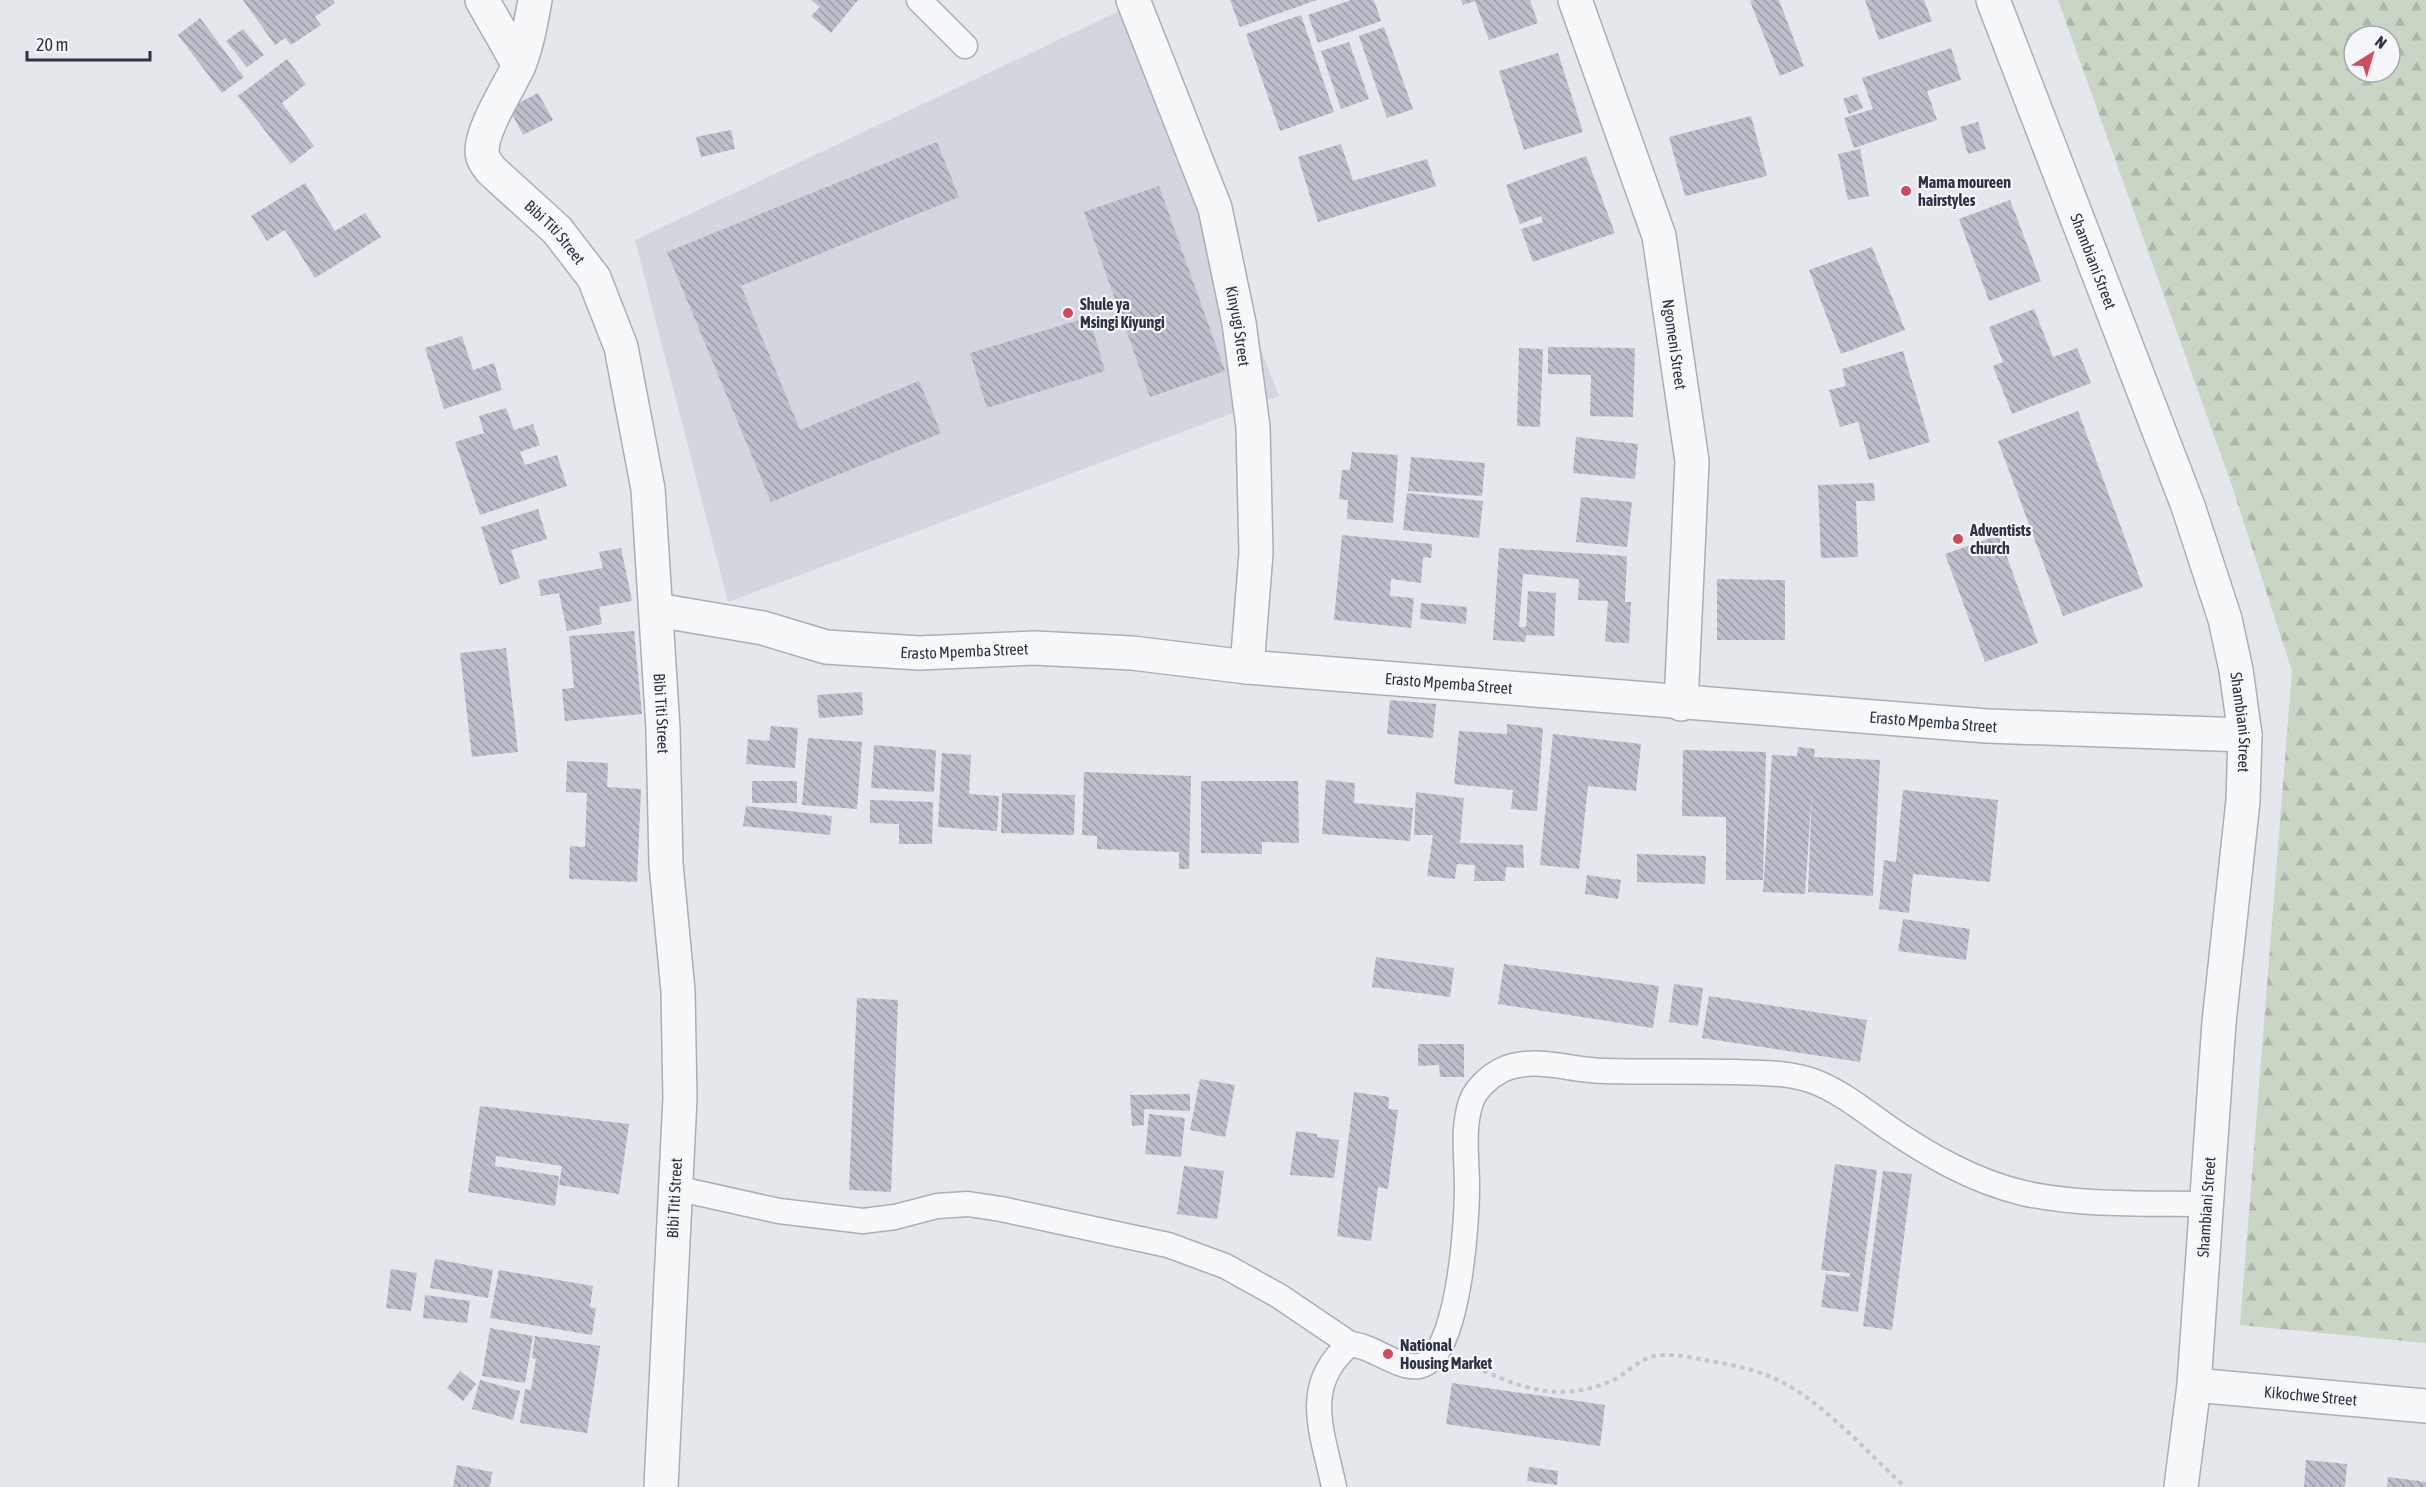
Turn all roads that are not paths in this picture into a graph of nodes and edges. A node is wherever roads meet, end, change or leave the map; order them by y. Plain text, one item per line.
1 (482, 0) edge
2 (535, 0) edge
3 (919, 0) edge
4 (1133, 0) edge
5 (1575, 0) edge
6 (1993, 0) edge
7 (965, 46) dead end
8 (519, 65) junction
9 (657, 610) junction
10 (1248, 667) junction
11 (1681, 704) junction
12 (2245, 735) junction
13 (675, 1188) junction
14 (2205, 1204) junction
15 (1350, 1344) junction
16 (2194, 1385) junction
17 (2426, 1406) edge
18 (661, 1487) edge
19 (1334, 1487) edge
20 (2181, 1487) edge

1 - 8 street
2 - 8 street, Bibi Titi Street
3 - 7 lane
4 - 10 street, Kinyugi Street
5 - 11 street, Ngomeni Street
6 - 12 street, Shambiani Street
8 - 9 street, Bibi Titi Street
9 - 10 street, Erasto Mpemba Street
9 - 13 street, Bibi Titi Street
10 - 11 street, Erasto Mpemba Street
11 - 12 street, Erasto Mpemba Street
12 - 14 street, Shambiani Street
13 - 15 lane
13 - 18 street, Bibi Titi Street
14 - 15 lane
14 - 16 street, Shambiani Street
15 - 19 lane
16 - 17 street, Kikochwe Street
16 - 20 street, Shambiani Street

